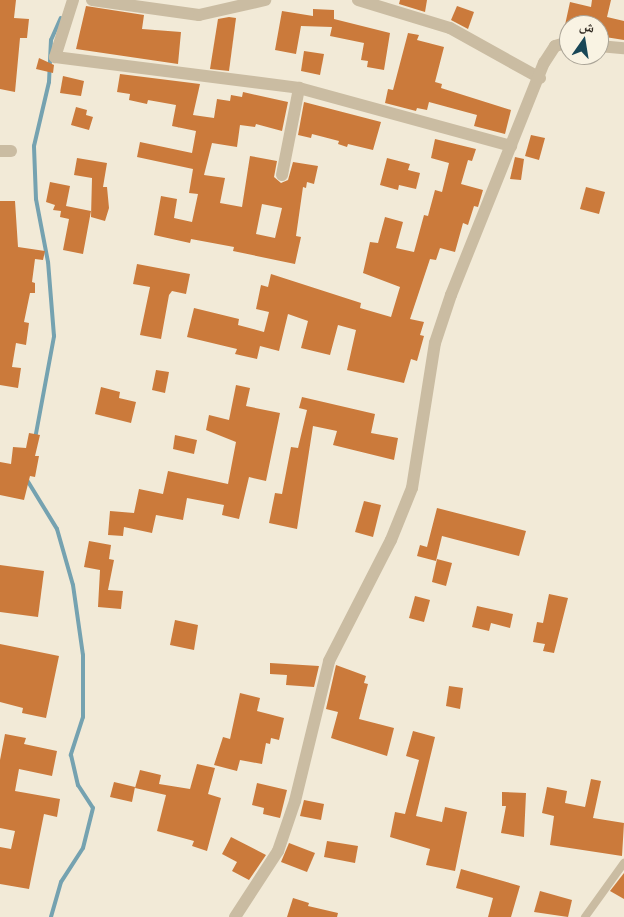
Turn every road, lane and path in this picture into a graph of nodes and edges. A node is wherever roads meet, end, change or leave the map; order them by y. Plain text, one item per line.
1 (73, 0) edge
2 (92, 0) edge
3 (265, 0) edge
4 (358, 0) edge
5 (559, 45) edge
6 (609, 47) edge
7 (624, 48) edge
8 (540, 78) junction
9 (299, 88) junction
10 (511, 146) junction
11 (282, 175) dead end
12 (624, 863) edge
13 (235, 917) edge
14 (585, 917) edge

1 - 9 street
2 - 3 street
4 - 8 street
5 - 8 street
6 - 7 street
8 - 10 street
9 - 10 street
9 - 11 street
10 - 13 street
12 - 14 lane

